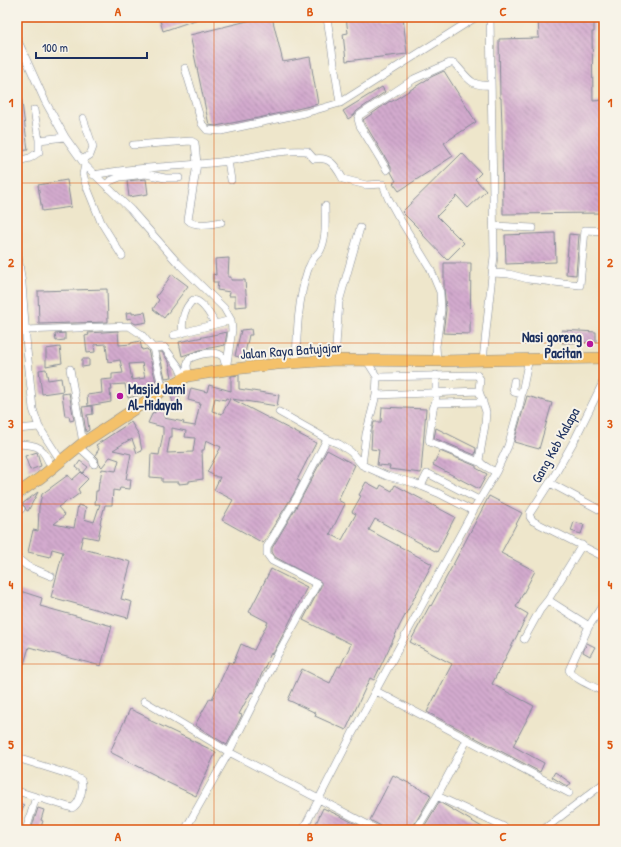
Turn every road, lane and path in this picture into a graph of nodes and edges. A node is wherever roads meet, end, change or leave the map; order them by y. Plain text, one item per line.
1 (476, 17) edge
2 (490, 17) edge
3 (327, 18) dead end
4 (17, 39) edge
5 (186, 68) dead end
6 (491, 85) junction
7 (340, 103) junction
8 (34, 110) dead end
9 (83, 118) dead end
10 (65, 136) junction
11 (39, 140) junction
12 (133, 145) dead end
13 (17, 161) edge
14 (228, 161) junction
15 (83, 163) junction
16 (197, 164) junction
17 (387, 170) dead end
18 (94, 175) junction
19 (179, 178) dead end
20 (231, 180) dead end
21 (106, 185) junction
22 (325, 206) dead end
23 (221, 222) dead end
24 (494, 226) junction
25 (360, 228) dead end
26 (533, 228) dead end
27 (604, 231) edge
28 (17, 249) edge
29 (122, 256) dead end
30 (493, 273) junction
31 (231, 320) junction
32 (215, 324) junction
33 (25, 330) junction
34 (183, 333) junction
35 (174, 335) dead end
36 (153, 348) junction
37 (529, 358) junction
38 (604, 358) edge
39 (335, 360) junction
40 (483, 360) junction
41 (368, 361) junction
42 (437, 361) junction
43 (296, 363) junction
44 (226, 368) junction
45 (70, 369) dead end
46 (436, 375) junction
47 (186, 377) junction
48 (377, 377) junction
49 (604, 380) edge
50 (514, 381) dead end
51 (163, 390) junction
52 (479, 391) junction
53 (436, 393) junction
54 (522, 394) junction
55 (376, 395) junction
56 (483, 402) junction
57 (435, 403) junction
58 (279, 412) dead end
59 (39, 427) junction
60 (17, 429) edge
61 (327, 439) junction
62 (17, 444) edge
63 (81, 445) junction
64 (61, 462) junction
65 (479, 462) junction
66 (94, 464) dead end
67 (362, 465) junction
68 (52, 469) junction
69 (496, 472) junction
70 (550, 483) junction
71 (421, 486) junction
72 (17, 494) edge
73 (479, 500) junction
74 (472, 512) junction
75 (604, 512) edge
76 (582, 545) junction
77 (604, 557) edge
78 (17, 558) edge
79 (51, 576) dead end
80 (548, 600) junction
81 (604, 603) edge
82 (589, 626) junction
83 (524, 639) dead end
84 (376, 691) junction
85 (604, 692) edge
86 (144, 701) dead end
87 (467, 740) junction
88 (230, 752) junction
89 (17, 758) edge
90 (604, 783) edge
91 (17, 791) edge
92 (569, 793) dead end
93 (437, 796) junction
94 (36, 797) junction
95 (318, 799) junction
96 (504, 827) dead end
97 (604, 827) edge
98 (26, 830) edge
99 (185, 830) edge
100 (303, 830) edge
101 (378, 830) edge
102 (416, 830) edge
103 (543, 830) edge
104 (600, 830) edge

1 - 7 street
2 - 6 street
3 - 7 street
4 - 10 street
5 - 7 street
6 - 17 street
6 - 24 street
8 - 11 street
9 - 15 street
10 - 11 street
10 - 15 street
11 - 13 street
12 - 16 street
14 - 16 street
14 - 20 street
14 - 42 street
15 - 18 street
15 - 29 street
16 - 18 street
16 - 23 street
18 - 21 street
19 - 21 street
21 - 31 street
22 - 43 street
24 - 26 street
24 - 30 street
25 - 39 street
27 - 30 street
28 - 33 street
30 - 40 street
31 - 32 street
31 - 44 street
32 - 34 street
32 - 34 street
33 - 36 street
33 - 59 street
34 - 35 street
36 - 47 street
36 - 51 street
37 - 38 highway, Jalan Raya Batujajar
37 - 40 highway, Jalan Raya Batujajar
37 - 54 street
39 - 41 highway, Jalan Raya Batujajar
39 - 43 highway, Jalan Raya Batujajar
40 - 42 highway, Jalan Raya Batujajar
41 - 42 highway, Jalan Raya Batujajar
41 - 48 street
43 - 44 highway, Jalan Raya Batujajar
44 - 47 highway, Jalan Raya Batujajar
44 - 47 street
45 - 63 street
46 - 48 street
46 - 52 street
46 - 53 street
47 - 51 highway, Jalan Raya Batujajar
48 - 55 street
49 - 70 street, Gang Keb Kalapa
50 - 54 street
51 - 63 highway, Jalan Raya Batujajar
52 - 53 street
52 - 56 street
53 - 55 street
53 - 57 street
54 - 69 street
55 - 67 street
56 - 57 street
56 - 65 street
57 - 65 street
58 - 61 street
59 - 60 street
59 - 64 street
61 - 67 street
61 - 88 street
62 - 68 street
63 - 64 highway, Jalan Raya Batujajar
63 - 66 street
64 - 68 highway, Jalan Raya Batujajar
65 - 69 street
67 - 71 street
68 - 72 highway, Jalan Raya Batujajar
69 - 73 street
70 - 75 street
70 - 76 street, Gang Keb Kalapa
71 - 73 street
71 - 74 street
73 - 74 street
74 - 84 street
76 - 77 street
76 - 80 street
78 - 79 street
80 - 82 street
80 - 83 street
81 - 82 street
82 - 85 street
84 - 87 street
84 - 95 street
86 - 88 street
87 - 92 street
87 - 93 street
88 - 95 street
88 - 99 street
89 - 94 street
90 - 103 street
91 - 94 street
93 - 96 street
93 - 102 street
94 - 98 street
95 - 100 street
95 - 101 street
97 - 104 highway

